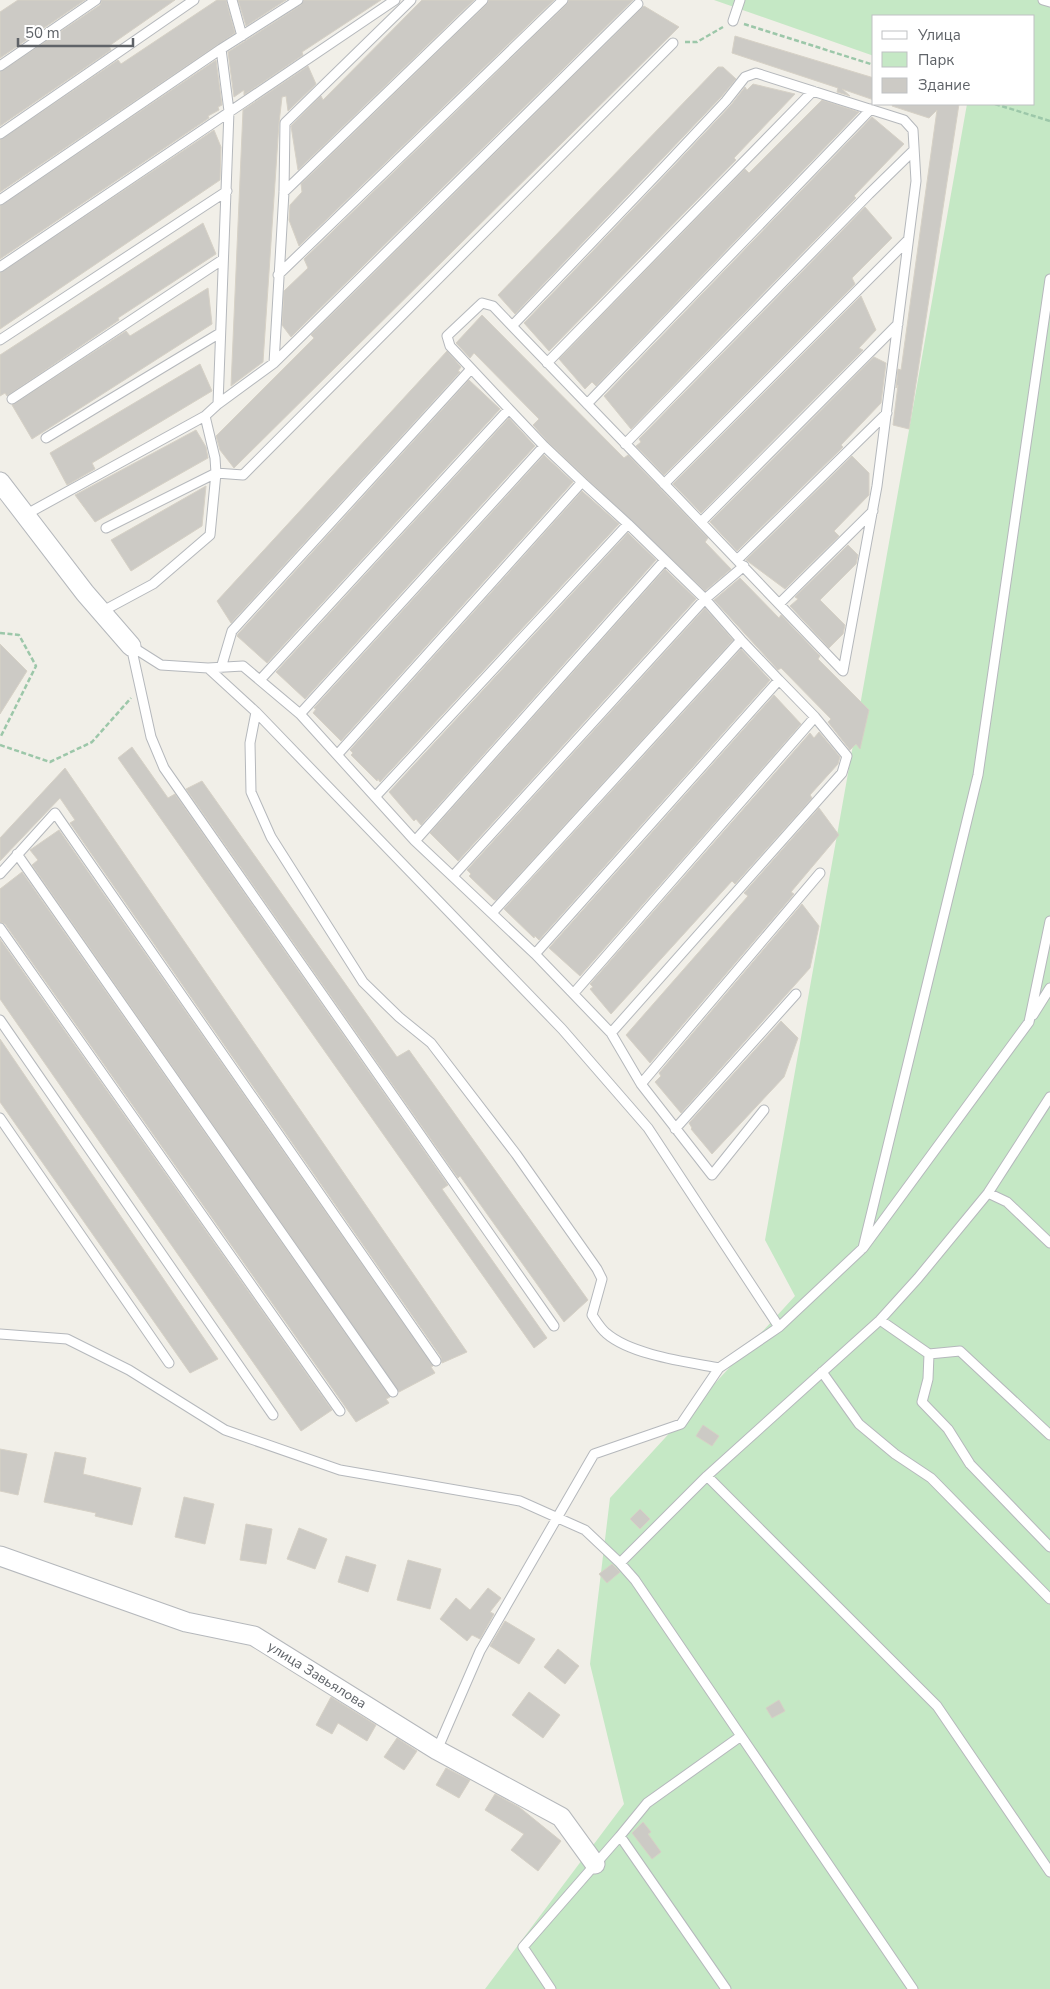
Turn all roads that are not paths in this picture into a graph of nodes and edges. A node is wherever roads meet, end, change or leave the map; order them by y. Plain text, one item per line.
1 (96, 0) edge
2 (194, 0) edge
3 (232, 0) edge
4 (298, 0) edge
5 (395, 0) edge
6 (411, 0) edge
7 (483, 0) edge
8 (563, 0) edge
9 (740, 0) edge
10 (1043, 0) edge
11 (1050, 2) edge
12 (638, 4) dead end
13 (733, 21) road end
14 (242, 36) junction
15 (673, 43) road end
16 (221, 49) junction
17 (0, 66) edge
18 (813, 91) junction
19 (871, 109) junction
20 (229, 111) junction
21 (0, 134) edge
22 (914, 150) junction
23 (227, 191) junction
24 (284, 192) junction
25 (0, 200) edge
26 (908, 240) junction
27 (222, 260) junction
28 (0, 267) edge
29 (278, 275) junction
30 (1050, 278) edge
31 (898, 324) junction
32 (512, 326) junction
33 (220, 333) junction
34 (0, 340) edge
35 (274, 363) junction
36 (548, 363) junction
37 (471, 369) junction
38 (12, 398) dead end
39 (218, 404) junction
40 (587, 404) junction
41 (508, 409) junction
42 (886, 413) junction
43 (205, 416) junction
44 (46, 438) dead end
45 (625, 444) junction
46 (544, 446) junction
47 (216, 473) junction
48 (0, 482) edge
49 (582, 482) junction
50 (664, 484) junction
51 (873, 511) junction
52 (25, 515) junction
53 (700, 522) junction
54 (628, 524) junction
55 (106, 528) dead end
56 (665, 560) junction
57 (740, 563) junction
58 (705, 600) junction
59 (779, 604) junction
60 (101, 612) junction
61 (742, 640) junction
62 (131, 646) junction
63 (208, 668) junction
64 (221, 668) junction
65 (260, 680) junction
66 (779, 680) junction
67 (256, 712) junction
68 (300, 714) junction
69 (815, 717) junction
70 (338, 755) junction
71 (375, 797) junction
72 (415, 841) junction
73 (18, 854) junction
74 (820, 873) dead end
75 (0, 874) edge
76 (453, 876) junction
77 (492, 913) junction
78 (1050, 920) edge
79 (0, 928) edge
80 (535, 954) junction
81 (1050, 988) edge
82 (574, 993) junction
83 (796, 994) dead end
84 (0, 1020) edge
85 (1029, 1022) junction
86 (611, 1032) junction
87 (641, 1084) junction
88 (1050, 1097) edge
89 (764, 1110) dead end
90 (0, 1118) edge
91 (675, 1129) junction
92 (988, 1193) junction
93 (1050, 1243) edge
94 (863, 1248) junction
95 (880, 1320) junction
96 (554, 1326) dead end
97 (779, 1327) junction
98 (0, 1334) edge
99 (929, 1354) junction
100 (436, 1361) dead end
101 (169, 1363) dead end
102 (720, 1368) junction
103 (822, 1372) junction
104 (393, 1392) dead end
105 (340, 1411) dead end
106 (273, 1416) dead end
107 (1050, 1435) edge
108 (707, 1476) junction
109 (557, 1517) junction
110 (1050, 1547) edge
111 (0, 1556) edge
112 (620, 1563) junction
113 (1050, 1599) edge
114 (741, 1736) junction
115 (437, 1750) junction
116 (620, 1836) junction
117 (595, 1864) junction
118 (1050, 1872) edge
119 (551, 1989) edge
120 (726, 1989) edge
121 (913, 1989) edge

1 - 17 lane
2 - 21 lane
3 - 14 lane
4 - 14 lane
5 - 20 lane
6 - 24 lane
7 - 24 lane
8 - 29 lane
9 - 13 lane
10 - 11 lane
12 - 35 lane
14 - 16 lane
15 - 47 lane
16 - 20 lane
16 - 25 lane
18 - 19 lane
18 - 32 lane
18 - 36 lane
19 - 22 lane
19 - 40 lane
20 - 23 lane
20 - 28 lane
22 - 26 lane
22 - 45 lane
23 - 27 lane
23 - 34 lane
24 - 29 lane
26 - 31 lane
26 - 50 lane
27 - 33 lane
27 - 38 lane
29 - 35 lane
30 - 94 lane
31 - 42 lane
31 - 53 lane
32 - 36 lane
32 - 37 lane
33 - 39 lane
33 - 44 lane
35 - 39 lane
36 - 40 lane
37 - 41 lane
37 - 64 lane
39 - 43 lane
40 - 45 lane
41 - 46 lane
41 - 65 lane
42 - 51 lane
42 - 57 lane
43 - 47 lane
43 - 52 lane
45 - 50 lane
46 - 49 lane
46 - 68 lane
47 - 55 lane
47 - 60 lane
48 - 52 street
49 - 54 lane
49 - 70 lane
50 - 53 lane
51 - 59 lane
51 - 59 lane
52 - 60 street
53 - 57 lane
54 - 56 lane
54 - 71 lane
56 - 58 lane
56 - 72 lane
57 - 58 lane
57 - 59 lane
58 - 61 lane
58 - 76 lane
60 - 62 street
61 - 66 lane
61 - 77 lane
62 - 63 lane
62 - 96 lane
63 - 64 lane
63 - 67 lane
64 - 65 lane
65 - 68 lane
66 - 69 lane
66 - 80 lane
67 - 97 lane
67 - 102 lane
68 - 70 lane
69 - 82 lane
69 - 86 lane
70 - 71 lane
71 - 72 lane
72 - 76 lane
73 - 75 lane
73 - 100 lane
73 - 104 lane
74 - 87 lane
76 - 77 lane
77 - 80 lane
78 - 85 lane
79 - 105 lane
80 - 82 lane
81 - 85 lane
82 - 86 lane
83 - 91 lane
84 - 106 lane
85 - 94 lane
86 - 87 lane
87 - 91 lane
88 - 92 lane
89 - 91 lane
90 - 101 lane
92 - 93 lane
92 - 95 lane
94 - 97 lane
95 - 99 lane
95 - 103 lane
97 - 102 lane
98 - 109 lane
99 - 107 lane
99 - 110 lane
102 - 109 lane
103 - 108 lane
103 - 113 lane
108 - 112 lane
108 - 118 lane
109 - 112 lane
109 - 115 lane
111 - 115 street, улица Завьялова
112 - 114 lane
114 - 116 lane
114 - 121 lane
115 - 117 street, улица Завьялова
116 - 117 lane
116 - 120 lane
117 - 119 lane

